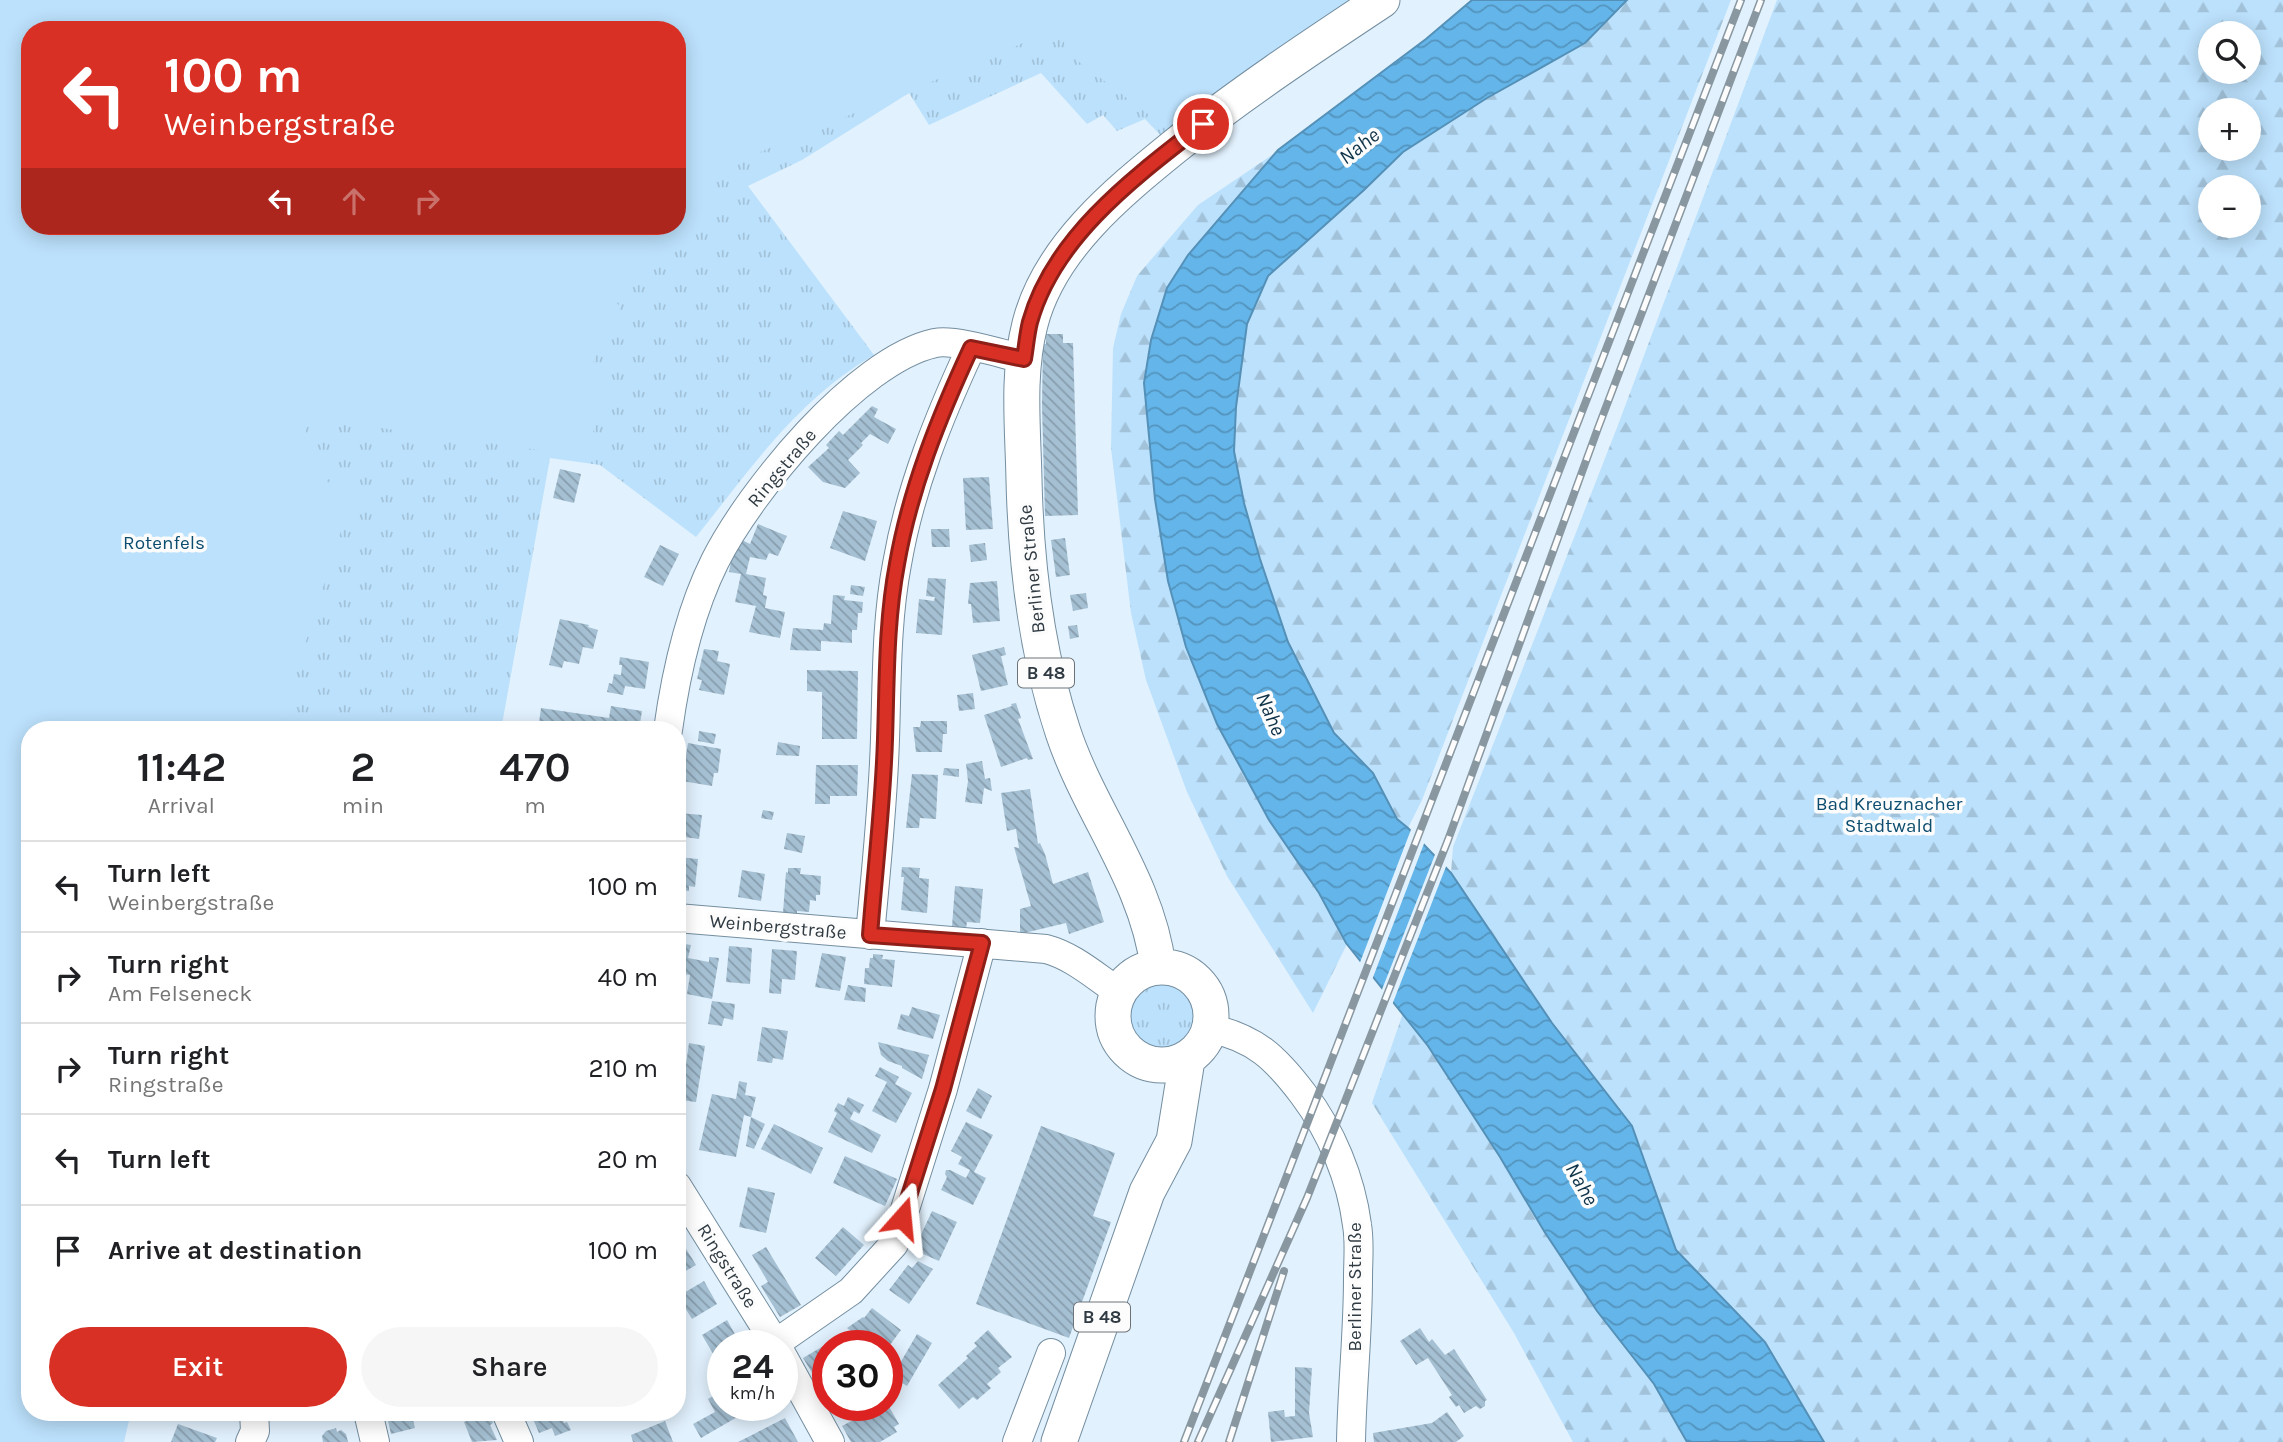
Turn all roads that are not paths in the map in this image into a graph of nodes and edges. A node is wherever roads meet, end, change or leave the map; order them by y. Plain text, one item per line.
1 (1382, 0) edge
2 (971, 348) junction
3 (1024, 359) junction
4 (669, 721) edge
5 (686, 919) edge
6 (870, 935) junction
7 (982, 943) junction
8 (1158, 967) junction
9 (1119, 992) junction
10 (1210, 1028) junction
11 (1175, 1063) junction
12 (686, 1200) edge
13 (768, 1330) edge
14 (798, 1333) edge
15 (1051, 1353) dead end
16 (798, 1383) edge
17 (254, 1421) edge
18 (370, 1421) edge
19 (510, 1421) edge
20 (250, 1442) edge
21 (374, 1442) edge
22 (519, 1442) edge
23 (830, 1442) edge
24 (1017, 1442) edge
25 (1059, 1442) edge
26 (1351, 1442) edge

1 - 3 main road, B 48
2 - 3 street, Ringstraße
2 - 4 street, Ringstraße
2 - 6 street
3 - 8 main road, Berliner Straße / B 48
5 - 6 street, Weinbergstraße
6 - 7 street, Weinbergstraße
7 - 9 street, Weinbergstraße
7 - 14 street
8 - 9 main road
8 - 10 main road
9 - 11 main road
10 - 11 main road
10 - 26 street, Berliner Straße
11 - 25 main road, B 48
12 - 13 street, Ringstraße
15 - 24 street
16 - 23 street, Ringstraße
17 - 20 street
18 - 21 street
19 - 22 street

